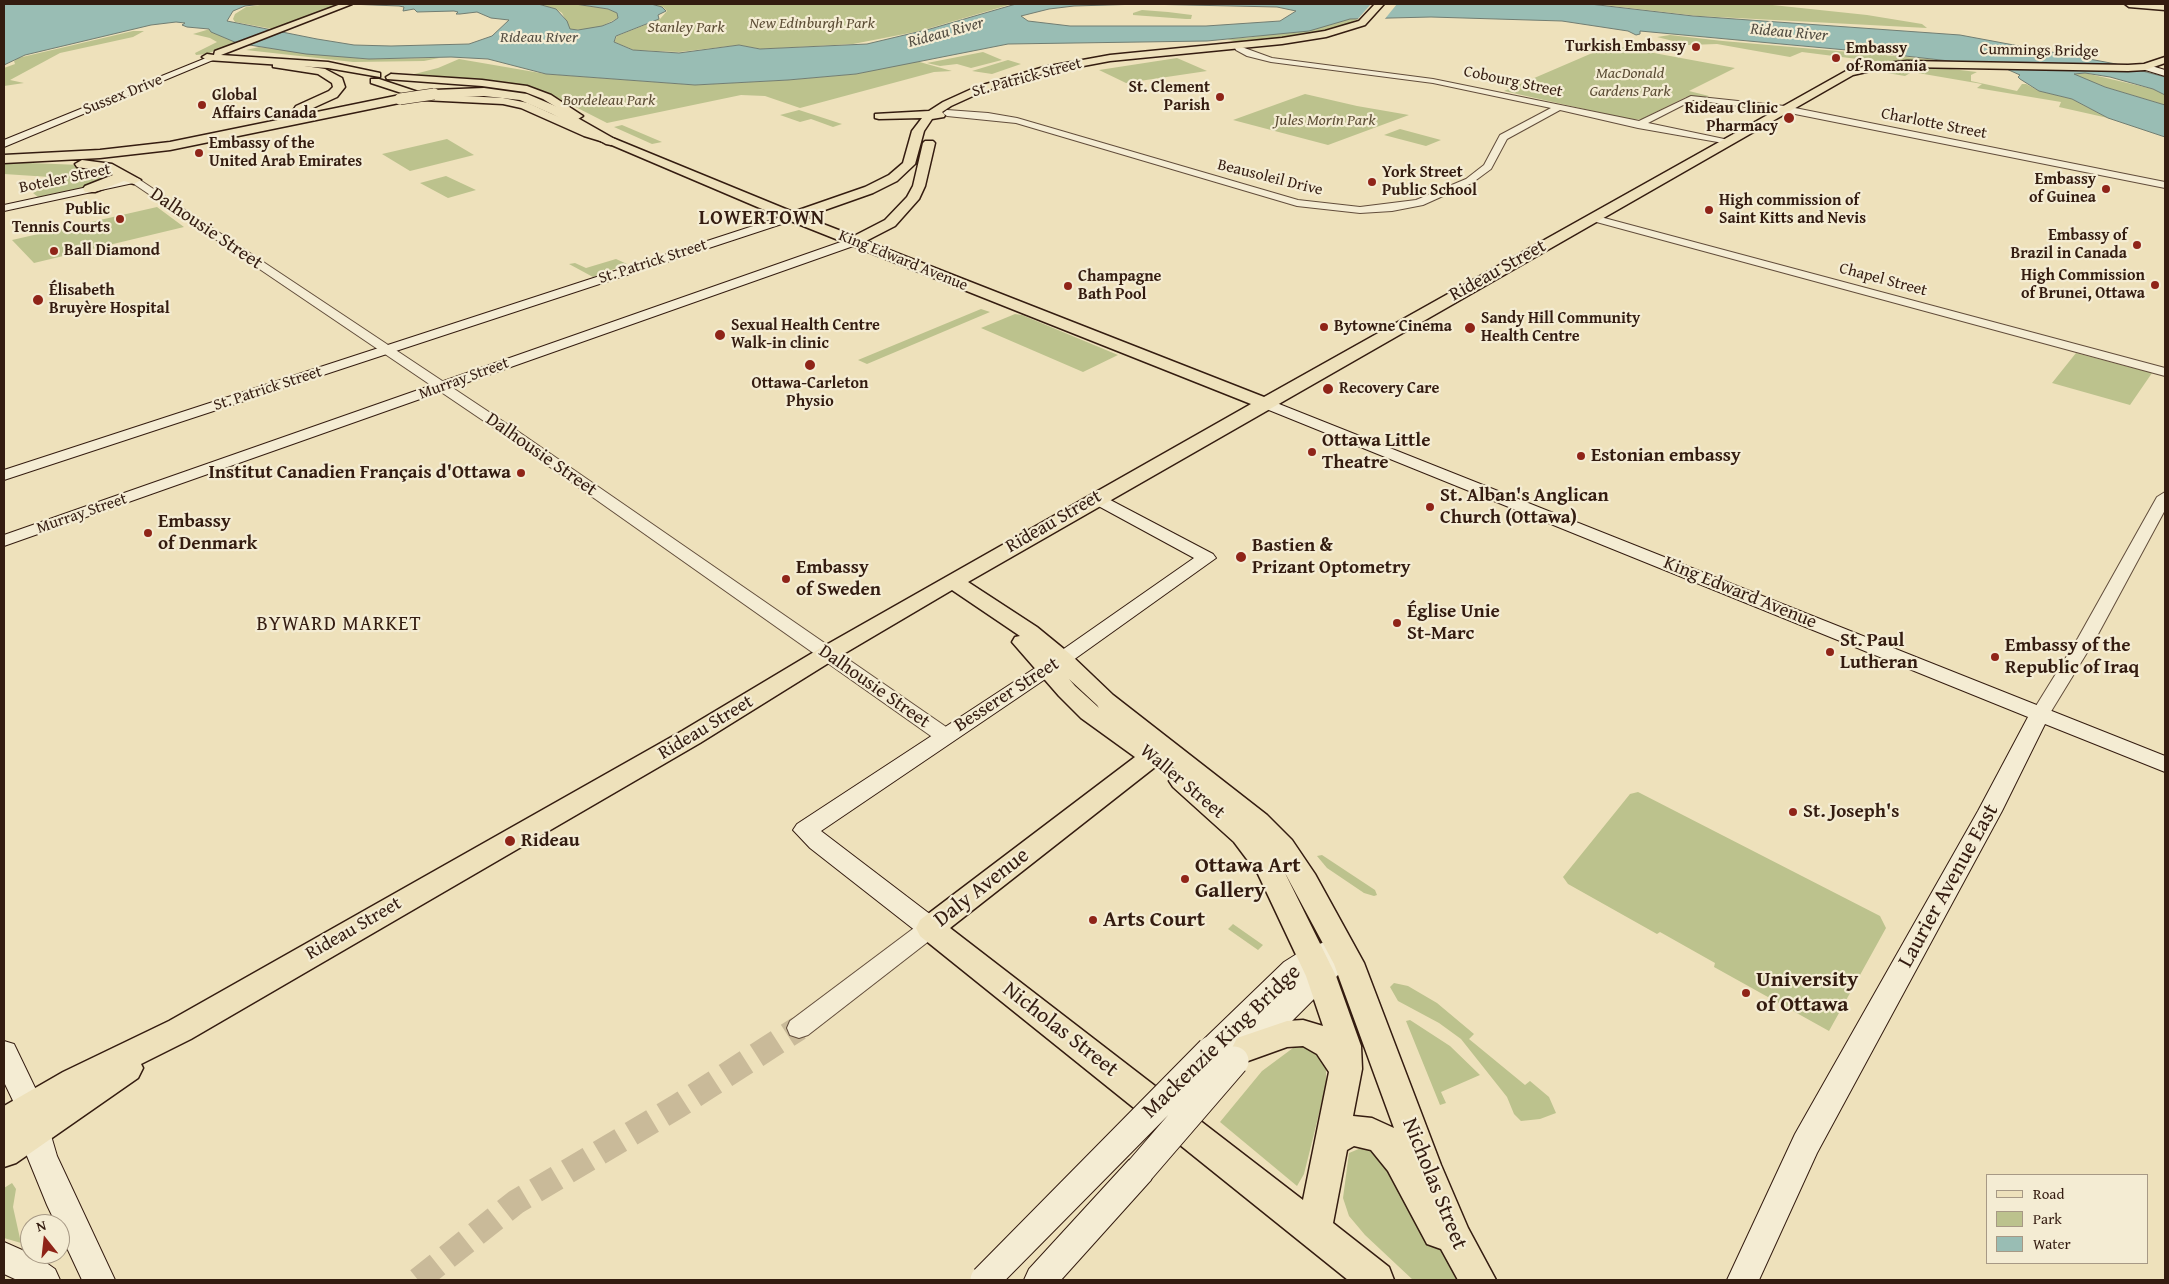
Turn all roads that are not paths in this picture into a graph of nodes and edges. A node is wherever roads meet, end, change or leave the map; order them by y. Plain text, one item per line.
1 (348, 4) edge
2 (1380, 4) edge
3 (1388, 4) edge
4 (2129, 4) edge
5 (2150, 4) edge
6 (2165, 6) edge
7 (1371, 20) junction
8 (1279, 44) junction
9 (1238, 48) junction
10 (1191, 51) junction
11 (1260, 56) junction
12 (208, 59) junction
13 (2165, 60) edge
14 (1946, 64) joint
15 (277, 65) junction
16 (2145, 67) junction
17 (2165, 72) edge
18 (373, 78) junction
19 (430, 92) junction
20 (396, 97) junction
21 (92, 103) junction
22 (105, 103) junction
23 (1558, 108) junction
24 (1785, 109) junction
25 (565, 110) junction
26 (879, 116) dead end
27 (935, 116) junction
28 (1638, 125) junction
29 (611, 141) junction
30 (1726, 142) junction
31 (144, 143) junction
32 (4, 144) edge
33 (4, 160) edge
34 (698, 172) junction
35 (127, 177) junction
36 (883, 184) junction
37 (2165, 185) edge
38 (90, 190) joint
39 (845, 198) junction
40 (913, 199) junction
41 (4, 208) edge
42 (792, 210) junction
43 (811, 211) junction
44 (1592, 218) junction
45 (870, 235) junction
46 (855, 241) junction
47 (997, 299) junction
48 (1051, 307) junction
49 (386, 350) junction
50 (2165, 372) edge
51 (442, 387) junction
52 (1269, 400) junction
53 (1371, 445) junction
54 (4, 475) edge
55 (2165, 497) edge
56 (1097, 498) junction
57 (4, 541) edge
58 (954, 582) junction
59 (827, 654) junction
60 (1055, 663) junction
61 (2040, 714) junction
62 (945, 736) junction
63 (1158, 752) junction
64 (2165, 764) edge
65 (805, 830) joint
66 (930, 928) junction
67 (1331, 960) junction
68 (800, 1028) tunnel mouth
69 (4, 1053) edge
70 (1231, 1053) junction
71 (1346, 1069) junction
72 (24, 1120) edge
73 (1330, 1140) junction
74 (4, 1152) edge
75 (1314, 1230) junction
76 (4, 1258) edge
77 (1473, 1272) edge
78 (44, 1280) edge
79 (99, 1280) edge
80 (985, 1280) edge
81 (1040, 1280) edge
82 (1376, 1280) edge
83 (1743, 1280) edge

1 - 12 main road, Sussex Drive
2 - 7 main road, St. Patrick Street
3 - 7 main road, St. Patrick Street
4 - 6 main road
5 - 6 main road
7 - 8 main road, St. Patrick Street
7 - 27 main road, St. Patrick Street
8 - 9 main road, St. Patrick Street
8 - 11 main road
9 - 10 main road, St. Patrick Street
9 - 11 street, Cobourg Street
10 - 11 main road
10 - 27 main road, St. Patrick Street
11 - 23 street, Cobourg Street
12 - 15 main road, King Edward Avenue
12 - 18 main road, King Edward Avenue
12 - 21 main road, Sussex Drive
12 - 22 main road, Sussex Drive
13 - 16 main road, Cummings Bridge
14 - 16 main road, Cummings Bridge
14 - 24 main road, Rideau Street
15 - 18 main road, King Edward Avenue
15 - 31 highway
16 - 17 main road
18 - 25 main road, King Edward Avenue
18 - 29 main road, King Edward Avenue
19 - 20 highway, bridge
19 - 25 highway
19 - 29 highway
20 - 31 highway
20 - 33 highway
21 - 22 main road
21 - 32 main road, Sussex Drive
22 - 32 main road, Sussex Drive
23 - 27 street, Beausoleil Drive
23 - 28 street, Cobourg Street
24 - 28 street, Charlotte Street
24 - 30 main road, Rideau Street
24 - 37 street, Charlotte Street
25 - 34 main road, King Edward Avenue
26 - 27 main road
27 - 36 main road, St. Patrick Street
27 - 40 main road, St. Patrick Street
28 - 30 street, Cobourg Street
29 - 34 main road, King Edward Avenue
30 - 44 main road, Rideau Street
31 - 32 highway
33 - 35 highway
34 - 42 main road, King Edward Avenue
35 - 38 highway
35 - 49 street, Dalhousie Street
36 - 39 main road, St. Patrick Street
36 - 40 main road
38 - 41 main road, Boteler Street
39 - 42 main road
39 - 43 main road, St. Patrick Street
40 - 45 main road, Murray Street
42 - 43 main road, St. Patrick Street
42 - 46 main road, King Edward Avenue
42 - 49 main road, St. Patrick Street
43 - 45 main road, King Edward Avenue
44 - 50 street, Chapel Street
44 - 52 main road, Rideau Street
45 - 46 main road, Murray Street
45 - 48 main road, King Edward Avenue
46 - 47 main road, King Edward Avenue
46 - 51 main road, Murray Street
47 - 48 main road
47 - 52 main road, King Edward Avenue
48 - 52 main road, King Edward Avenue
49 - 51 street, Dalhousie Street
49 - 54 main road, St. Patrick Street
51 - 57 main road, Murray Street
51 - 59 street, Dalhousie Street
52 - 53 main road, King Edward Avenue
52 - 53 main road, King Edward Avenue
52 - 56 main road, Rideau Street
53 - 61 main road, King Edward Avenue
55 - 61 street, Laurier Avenue East
56 - 58 main road, Rideau Street
56 - 60 main road, Besserer Street
58 - 59 main road, Rideau Street
58 - 60 main road, Waller Street
59 - 62 street, Dalhousie Street
59 - 72 main road, Rideau Street
60 - 62 main road, Besserer Street
60 - 63 main road, Waller Street
61 - 64 main road, King Edward Avenue
61 - 83 main road, Laurier Avenue East
62 - 65 main road, Besserer Street
63 - 66 main road, Daly Avenue
63 - 67 main road, Waller Street
65 - 66 main road, Nicholas Street
66 - 68 street, Daly Avenue
66 - 75 main road, Nicholas Street
67 - 70 main road, Mackenzie King Bridge
67 - 70 main road, Mackenzie King Bridge
67 - 71 main road
67 - 77 main road, Nicholas Street
69 - 72 main road
70 - 71 main road
70 - 80 main road, Mackenzie King Bridge, bridge
70 - 81 main road, Mackenzie King Bridge, bridge
71 - 73 main road
72 - 74 main road, Rideau Street
72 - 79 main road
73 - 75 main road
73 - 77 main road
75 - 82 main road, Nicholas Street
76 - 78 main road

